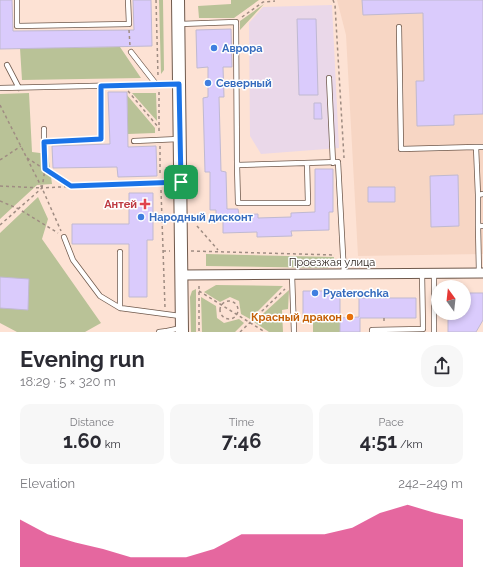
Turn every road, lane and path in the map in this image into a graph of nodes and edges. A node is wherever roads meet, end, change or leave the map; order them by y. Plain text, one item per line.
1 (17, 0) edge
2 (128, 0) edge
3 (156, 0) edge
4 (178, 0) edge
5 (276, 0) edge
6 (333, 0) edge
7 (236, 22) junction
8 (129, 24) junction
9 (178, 24) junction
10 (399, 28) dead end
11 (131, 52) joint
12 (7, 65) dead end
13 (329, 78) dead end
14 (157, 84) junction
15 (179, 84) junction
16 (101, 86) junction
17 (0, 88) edge
18 (19, 88) junction
19 (127, 90) dead end
20 (0, 106) edge
21 (44, 128) dead end
22 (159, 128) junction
23 (180, 139) junction
24 (160, 140) junction
25 (134, 141) dead end
26 (44, 142) junction
27 (21, 146) junction
28 (476, 147) junction
29 (483, 147) edge
30 (27, 158) junction
31 (0, 160) edge
32 (333, 162) junction
33 (307, 163) junction
34 (344, 164) dead end
35 (237, 165) junction
36 (45, 169) junction
37 (181, 182) junction
38 (160, 183) junction
39 (116, 184) joint
40 (0, 186) edge
41 (71, 186) junction
42 (42, 188) junction
43 (481, 194) edge
44 (0, 201) edge
45 (19, 209) junction
46 (0, 225) edge
47 (197, 226) dead end
48 (481, 226) edge
49 (64, 237) junction
50 (163, 251) junction
51 (170, 251) dead end
52 (189, 251) dead end
53 (219, 251) junction
54 (120, 252) dead end
55 (335, 254) dead end
56 (422, 273) junction
57 (434, 273) junction
58 (481, 273) edge
59 (344, 274) junction
60 (182, 275) junction
61 (292, 279) junction
62 (199, 286) dead end
63 (199, 291) junction
64 (222, 306) junction
65 (120, 308) junction
66 (166, 314) junction
67 (237, 315) junction
68 (384, 318) dead end
69 (250, 322) junction
70 (384, 324) dead end
71 (182, 325) edge
72 (160, 332) edge
73 (199, 332) edge
74 (240, 332) edge
75 (265, 332) edge
76 (294, 332) edge
77 (372, 332) edge
78 (434, 332) edge

1 - 8 lane
2 - 8 lane
3 - 14 path
4 - 9 street
5 - 7 path
6 - 34 path
7 - 9 lane
7 - 35 lane
8 - 11 path
9 - 15 street
10 - 28 lane
11 - 14 lane
12 - 18 lane
13 - 32 lane
14 - 15 lane
14 - 16 lane
14 - 22 path
15 - 23 street
16 - 18 lane
16 - 26 lane
17 - 18 lane
19 - 22 path
20 - 27 path
21 - 26 lane
22 - 24 path
23 - 24 lane
23 - 37 street
24 - 25 lane
24 - 38 path
26 - 36 path
27 - 30 path
27 - 31 path
28 - 29 lane
28 - 43 lane
30 - 36 path
30 - 42 path
32 - 33 lane
32 - 59 lane
33 - 35 lane
33 - 35 lane
36 - 41 path
36 - 42 path
37 - 38 lane
37 - 60 street
38 - 39 lane
38 - 50 path
39 - 41 path
40 - 42 path
41 - 42 path
42 - 45 path
42 - 49 path
43 - 48 lane
44 - 45 path
45 - 46 path
45 - 49 path
47 - 53 path
48 - 58 lane
49 - 65 lane
50 - 51 path
50 - 66 path
52 - 53 path
53 - 55 path
54 - 65 lane
56 - 57 street, Проезжая улица
56 - 59 street, Проезжая улица
56 - 77 lane
57 - 58 street, Проезжая улица
57 - 78 lane
59 - 61 street, Проезжая улица
60 - 61 street, Проезжая улица
60 - 71 street
61 - 69 path
61 - 76 lane
62 - 63 path
63 - 64 path
63 - 73 path
64 - 67 path
64 - 67 path
64 - 67 path
65 - 66 lane
66 - 71 lane
67 - 69 path
68 - 70 path
69 - 74 path
69 - 75 path
71 - 72 lane

